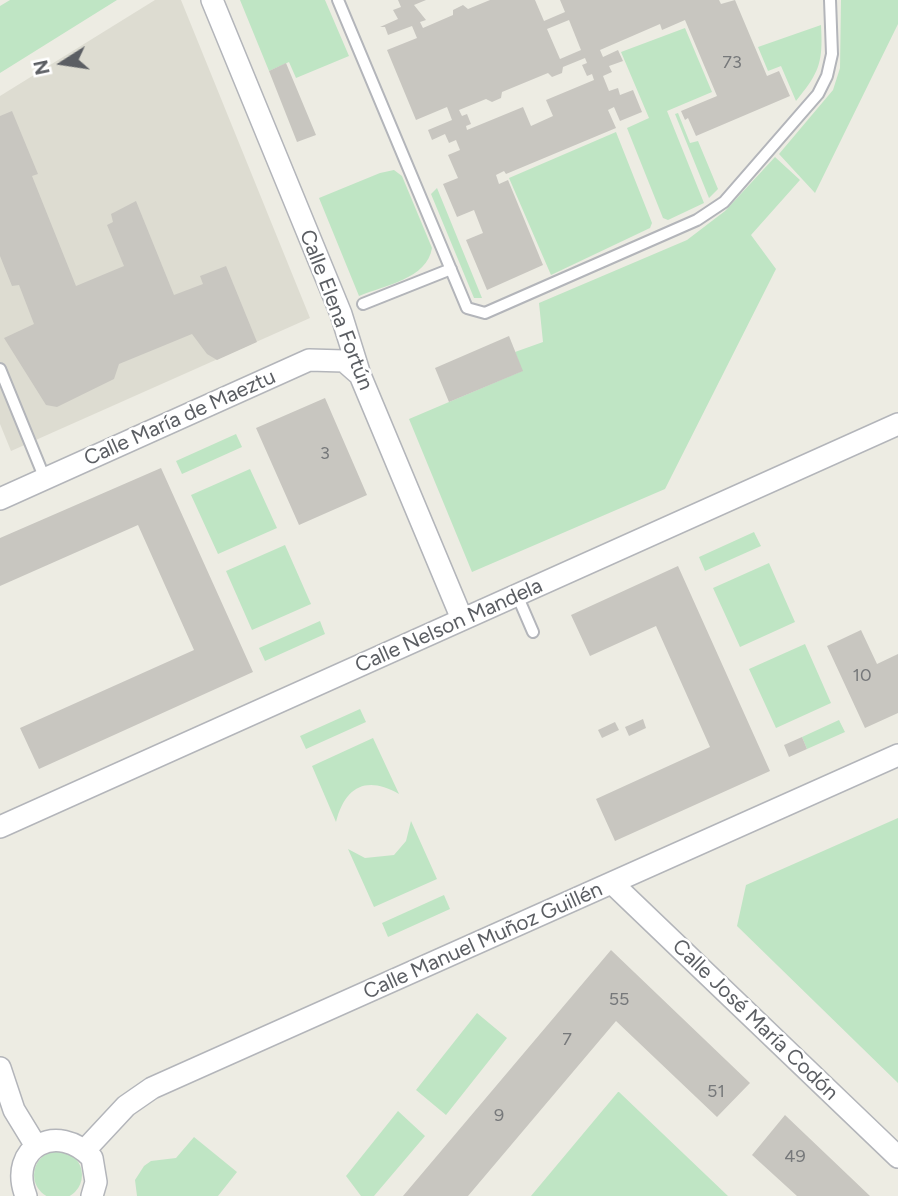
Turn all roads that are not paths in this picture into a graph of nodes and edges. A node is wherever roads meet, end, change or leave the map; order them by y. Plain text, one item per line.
1 (212, 0) edge
2 (338, 0) edge
3 (830, 0) edge
4 (451, 269) junction
5 (363, 304) dead end
6 (0, 369) edge
7 (360, 375) junction
8 (898, 424) edge
9 (45, 479) junction
10 (0, 499) edge
11 (517, 595) junction
12 (462, 619) junction
13 (533, 632) dead end
14 (898, 755) edge
15 (0, 827) edge
16 (612, 883) junction
17 (0, 1068) edge
18 (36, 1146) junction
19 (85, 1150) junction
20 (898, 1157) edge
21 (26, 1196) edge
22 (92, 1196) edge

1 - 7 street, Calle Elena Fortún
2 - 4 lane
3 - 4 lane
4 - 5 lane
6 - 9 lane
7 - 9 street, Calle María de Maeztu
7 - 12 street, Calle Elena Fortún
8 - 11 street, Calle Nelson Mandela
9 - 10 street, Calle María de Maeztu
11 - 12 street, Calle Nelson Mandela
11 - 13 lane
12 - 15 street, Calle Nelson Mandela
14 - 16 street, Calle Manuel Muñoz Guillén
16 - 19 street, Calle Manuel Muñoz Guillén
16 - 20 street, Calle José María Codón
17 - 18 street
18 - 19 street
18 - 21 street
19 - 22 street

